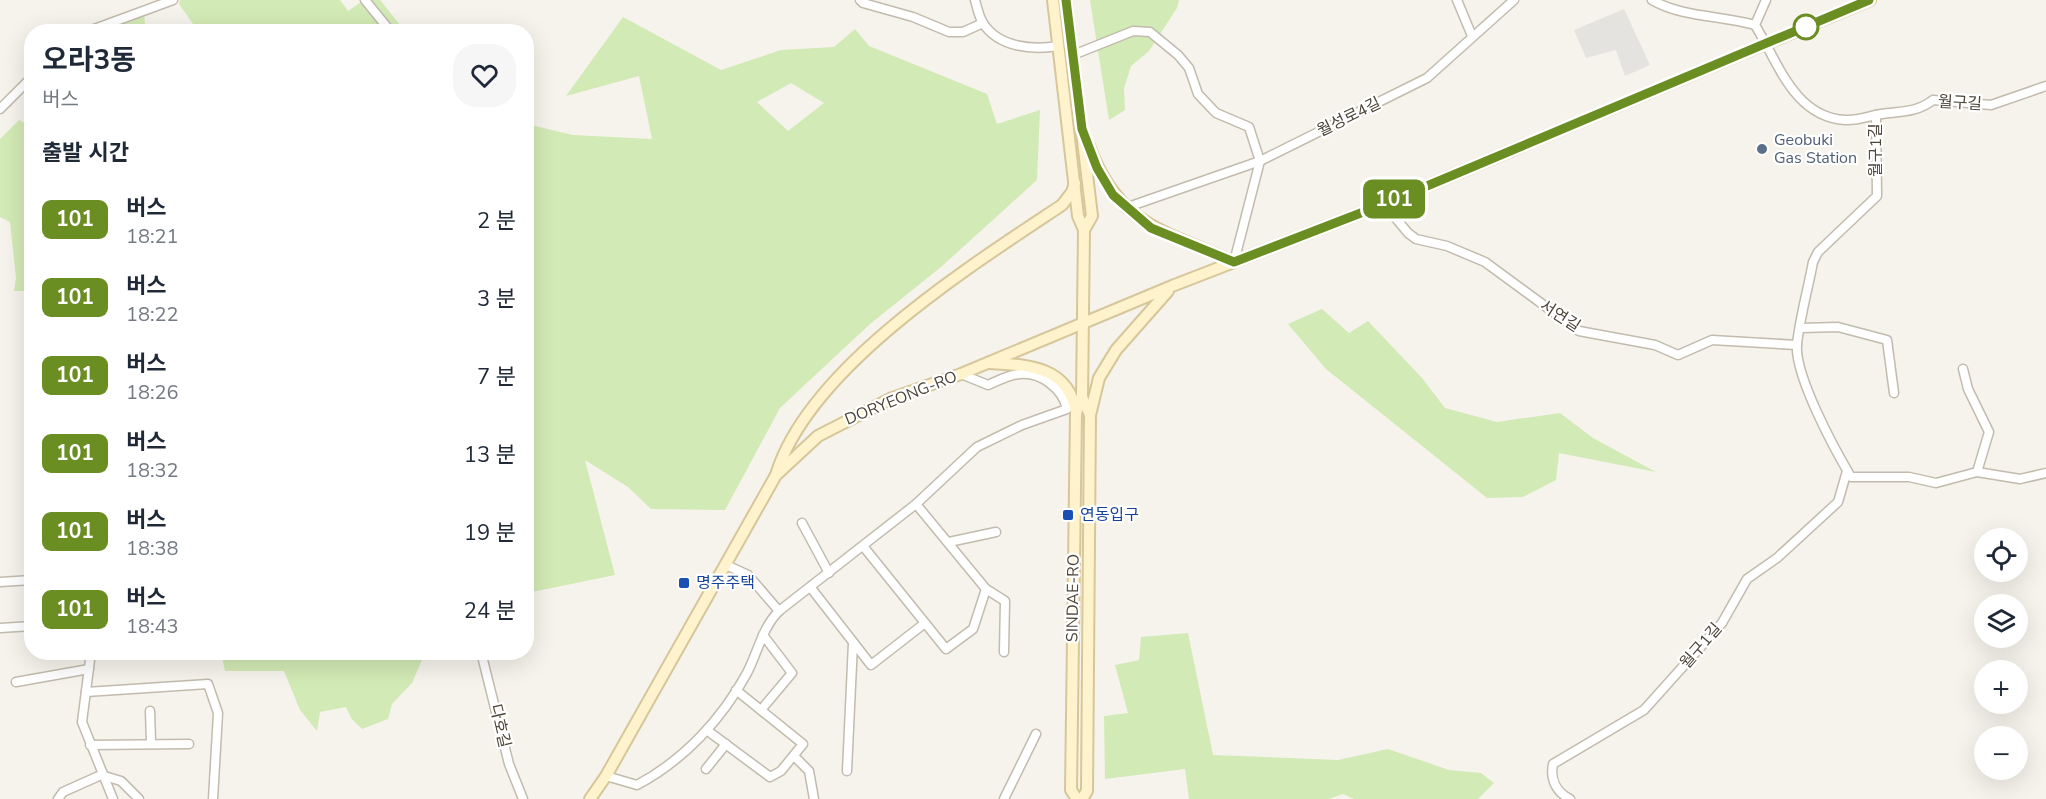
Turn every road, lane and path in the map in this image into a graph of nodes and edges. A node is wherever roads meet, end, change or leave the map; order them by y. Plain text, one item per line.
1 (173, 0) edge
2 (365, 0) edge
3 (860, 0) edge
4 (975, 0) edge
5 (1053, 0) edge
6 (1066, 0) edge
7 (1457, 0) edge
8 (1514, 0) edge
9 (1652, 0) edge
10 (1766, 0) edge
11 (1870, 0) edge
12 (983, 23) junction
13 (108, 24) edge
14 (385, 24) edge
15 (1755, 25) junction
16 (1473, 36) junction
17 (1767, 44) junction
18 (1059, 46) junction
19 (1073, 55) junction
20 (24, 85) edge
21 (2046, 86) edge
22 (0, 109) edge
23 (1876, 115) junction
24 (1082, 129) junction
25 (1260, 161) junction
26 (1075, 180) junction
27 (1384, 204) junction
28 (1125, 208) junction
29 (1084, 230) junction
30 (1234, 262) junction
31 (1172, 286) junction
32 (1084, 322) junction
33 (1801, 328) junction
34 (1797, 345) junction
35 (987, 363) junction
36 (1964, 369) dead end
37 (961, 374) junction
38 (1894, 393) dead end
39 (1082, 397) junction
40 (1076, 413) junction
41 (1090, 415) junction
42 (1847, 471) junction
43 (1977, 472) junction
44 (2046, 473) edge
45 (776, 475) junction
46 (916, 504) junction
47 (802, 523) dead end
48 (996, 532) dead end
49 (949, 542) junction
50 (863, 546) junction
51 (726, 565) junction
52 (829, 573) junction
53 (24, 580) edge
54 (0, 582) edge
55 (811, 588) junction
56 (986, 589) junction
57 (779, 611) junction
58 (925, 623) junction
59 (24, 626) edge
60 (0, 628) edge
61 (763, 635) junction
62 (853, 643) junction
63 (1004, 652) dead end
64 (90, 660) edge
65 (483, 660) edge
66 (89, 669) junction
67 (16, 682) dead end
68 (736, 690) junction
69 (86, 692) junction
70 (761, 710) junction
71 (150, 711) dead end
72 (708, 731) junction
73 (1036, 734) dead end
74 (150, 742) junction
75 (189, 744) dead end
76 (726, 744) junction
77 (90, 745) junction
78 (794, 756) junction
79 (706, 770) dead end
80 (847, 771) dead end
81 (101, 775) junction
82 (606, 776) junction
83 (58, 799) edge
84 (113, 799) edge
85 (139, 799) edge
86 (213, 799) edge
87 (522, 799) edge
88 (590, 799) edge
89 (814, 799) edge
90 (1004, 799) edge
91 (1077, 799) edge
92 (1082, 799) edge
93 (1570, 799) edge

1 - 13 street
2 - 14 street
3 - 12 street
4 - 12 street
5 - 18 main road
6 - 19 main road
7 - 16 street
8 - 16 street, 월성로4길
9 - 15 street
10 - 15 street
11 - 17 main road, DORYEONG-RO
12 - 18 street
15 - 17 street, 월구길
16 - 25 street, 월성로4길
17 - 23 street, 월구길
17 - 27 main road, DORYEONG-RO
18 - 26 main road
19 - 24 main road
19 - 25 street
20 - 22 street
21 - 23 street, 월구길
23 - 33 street, 월구1길
24 - 28 main road
24 - 29 main road
25 - 28 street, 월성로4길
25 - 30 street
26 - 29 main road
26 - 45 main road
27 - 30 main road, DORYEONG-RO
27 - 34 street, 서연길
28 - 30 main road
29 - 32 main road, SINDAE-RO
30 - 31 main road, DORYEONG-RO
31 - 32 main road, DORYEONG-RO
31 - 41 main road
32 - 35 main road, DORYEONG-RO
32 - 39 main road, SINDAE-RO
33 - 34 street, 월구1길
33 - 38 street
34 - 42 street, 월구1길
35 - 37 main road, DORYEONG-RO
35 - 40 main road
36 - 43 street
37 - 45 main road, DORYEONG-RO
37 - 46 street
39 - 40 main road, SINDAE-RO
39 - 41 main road, SINDAE-RO
40 - 91 main road, SINDAE-RO
41 - 92 main road, SINDAE-RO
42 - 43 street
42 - 93 street, 월구1길
43 - 44 street
45 - 51 main road, DORYEONG-RO
46 - 49 street
46 - 50 street
47 - 52 street
48 - 49 street
49 - 56 street
50 - 52 street
50 - 58 street
51 - 57 street
51 - 82 main road, DORYEONG-RO
52 - 55 street
53 - 54 street
55 - 57 street
55 - 62 street
56 - 58 street
56 - 63 street
57 - 61 street
58 - 62 street
59 - 60 street
61 - 68 street
61 - 70 street
62 - 80 street
64 - 66 street
65 - 87 street, 다호길
66 - 67 street
66 - 69 street
68 - 70 street
68 - 72 street
69 - 77 street
69 - 86 street
70 - 78 street
71 - 74 street
72 - 76 street
72 - 82 street
73 - 90 street
74 - 75 street
74 - 77 street
76 - 78 street
76 - 79 street
77 - 81 street
78 - 89 street
81 - 83 street
81 - 84 street
81 - 85 street
82 - 88 main road, DORYEONG-RO

